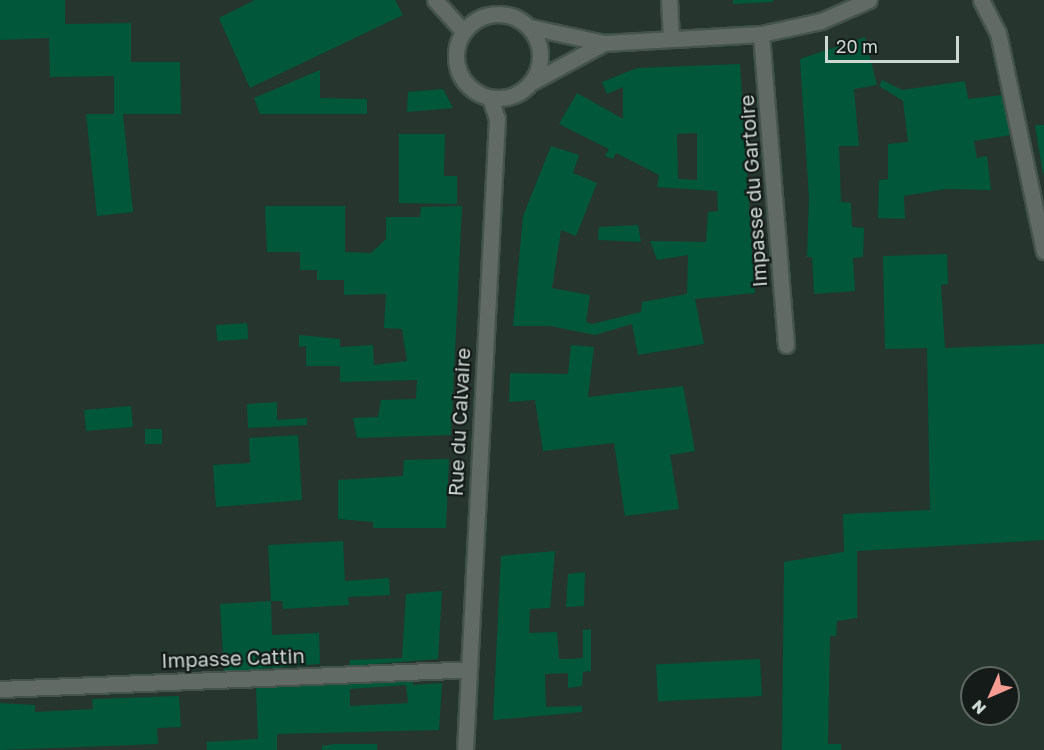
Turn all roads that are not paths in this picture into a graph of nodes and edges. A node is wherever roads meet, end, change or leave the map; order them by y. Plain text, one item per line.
1 (435, 0) edge
2 (669, 0) edge
3 (869, 0) edge
4 (981, 0) edge
5 (530, 27) junction
6 (463, 31) junction
7 (761, 34) junction
8 (671, 38) junction
9 (604, 43) junction
10 (531, 83) junction
11 (490, 98) junction
12 (1044, 250) edge
13 (786, 345) dead end
14 (468, 669) junction
15 (0, 689) edge
16 (465, 750) edge

1 - 6 street
2 - 8 street
3 - 7 street
4 - 12 street
5 - 6 street
5 - 9 street
5 - 10 street
6 - 11 street
7 - 8 street
7 - 13 street, Impasse du Gartoire
8 - 9 street
9 - 10 street
10 - 11 street
11 - 14 street, Rue du Calvaire
14 - 15 street, Impasse Cattin
14 - 16 street, Rue du Calvaire

